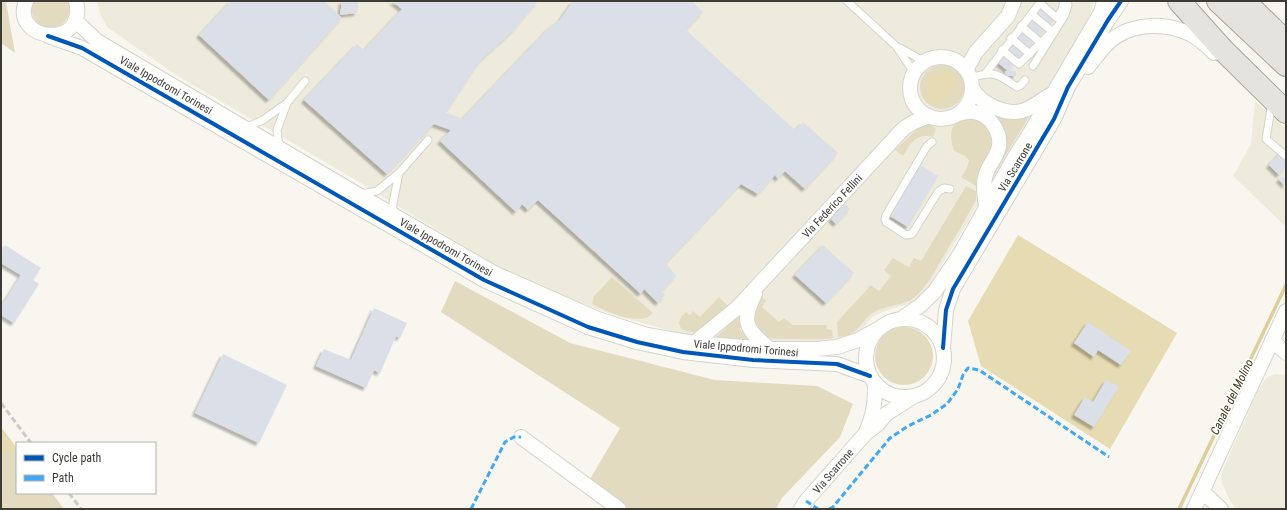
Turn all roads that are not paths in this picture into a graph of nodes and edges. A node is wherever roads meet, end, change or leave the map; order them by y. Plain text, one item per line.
1 (76, 1) edge
2 (847, 1) edge
3 (1014, 1) edge
4 (1064, 1) edge
5 (1068, 1) edge
6 (1104, 1) edge
7 (1121, 1) edge
8 (1179, 1) edge
9 (1218, 1) edge
10 (1244, 1) edge
11 (23, 3) edge
12 (1031, 14) junction
13 (76, 20) junction
14 (1021, 26) junction
15 (1058, 26) junction
16 (1053, 32) junction
17 (48, 36) junction
18 (1011, 38) junction
19 (1286, 42) edge
20 (1040, 43) junction
21 (896, 46) junction
22 (1002, 50) junction
23 (976, 52) junction
24 (1030, 54) junction
25 (953, 60) junction
26 (927, 61) junction
27 (1286, 65) edge
28 (1033, 66) dead end
29 (985, 74) junction
30 (912, 78) junction
31 (970, 79) junction
32 (1025, 80) dead end
33 (305, 81) dead end
34 (1052, 94) junction
35 (913, 100) junction
36 (287, 103) junction
37 (1279, 105) edge
38 (958, 114) junction
39 (929, 116) junction
40 (1054, 119) junction
41 (245, 128) junction
42 (904, 128) junction
43 (428, 140) dead end
44 (932, 142) dead end
45 (279, 147) junction
46 (1286, 156) edge
47 (399, 173) junction
48 (950, 189) dead end
49 (357, 194) junction
50 (986, 208) junction
51 (393, 214) junction
52 (760, 284) junction
53 (1286, 311) edge
54 (900, 319) junction
55 (878, 329) junction
56 (1272, 340) junction
57 (694, 343) junction
58 (770, 348) junction
59 (943, 348) junction
60 (1286, 353) edge
61 (872, 380) junction
62 (914, 396) junction
63 (865, 434) junction
64 (521, 437) dead end
65 (1202, 492) junction
66 (619, 509) edge
67 (801, 509) edge
68 (1194, 509) edge
69 (1221, 509) edge

1 - 13 street
2 - 21 lane
3 - 23 street
4 - 12 lane
5 - 15 lane
6 - 34 street, Via Scarrone
7 - 40 street, Via Scarrone
8 - 37 main road
9 - 27 main road
10 - 19 main road
11 - 17 street, Viale Ippodromi Torinesi
12 - 14 lane
12 - 16 lane
13 - 17 street
13 - 41 street, Viale Ippodromi Torinesi
14 - 18 lane
14 - 20 lane
15 - 16 lane
15 - 28 lane
16 - 20 lane
17 - 61 street, Viale Ippodromi Torinesi
18 - 22 lane
18 - 24 lane
20 - 24 lane
21 - 26 lane
21 - 30 lane
22 - 24 lane
22 - 29 lane
23 - 25 street
23 - 31 street
25 - 26 street
25 - 31 street
26 - 30 street
29 - 31 lane
29 - 32 lane
30 - 35 street
31 - 34 street, Via Scarrone
31 - 38 street
33 - 36 lane
34 - 50 street, Via Scarrone
35 - 39 street
35 - 42 street, Via Federico Fellini
36 - 41 lane
36 - 45 lane
37 - 40 street
37 - 46 lane
38 - 39 street
38 - 50 street, Via Scarrone
39 - 42 street, Via Federico Fellini
40 - 59 street, Via Scarrone
41 - 45 street, Viale Ippodromi Torinesi
42 - 52 street, Via Federico Fellini
43 - 47 lane
44 - 48 lane
45 - 49 street, Viale Ippodromi Torinesi
47 - 49 lane
47 - 51 lane
49 - 51 street, Viale Ippodromi Torinesi
50 - 54 street, Via Scarrone
51 - 57 street, Viale Ippodromi Torinesi
52 - 57 street, Via Federico Fellini
52 - 58 street, Via Federico Fellini
53 - 56 street
54 - 55 street
54 - 59 street
55 - 58 street, Viale Ippodromi Torinesi
55 - 61 street
56 - 60 street
56 - 65 street
57 - 58 street, Viale Ippodromi Torinesi
59 - 62 street
61 - 62 street
61 - 63 street, Via Scarrone
62 - 63 street, Via Scarrone
63 - 67 street, Via Scarrone
64 - 66 street
65 - 68 street
65 - 69 street

